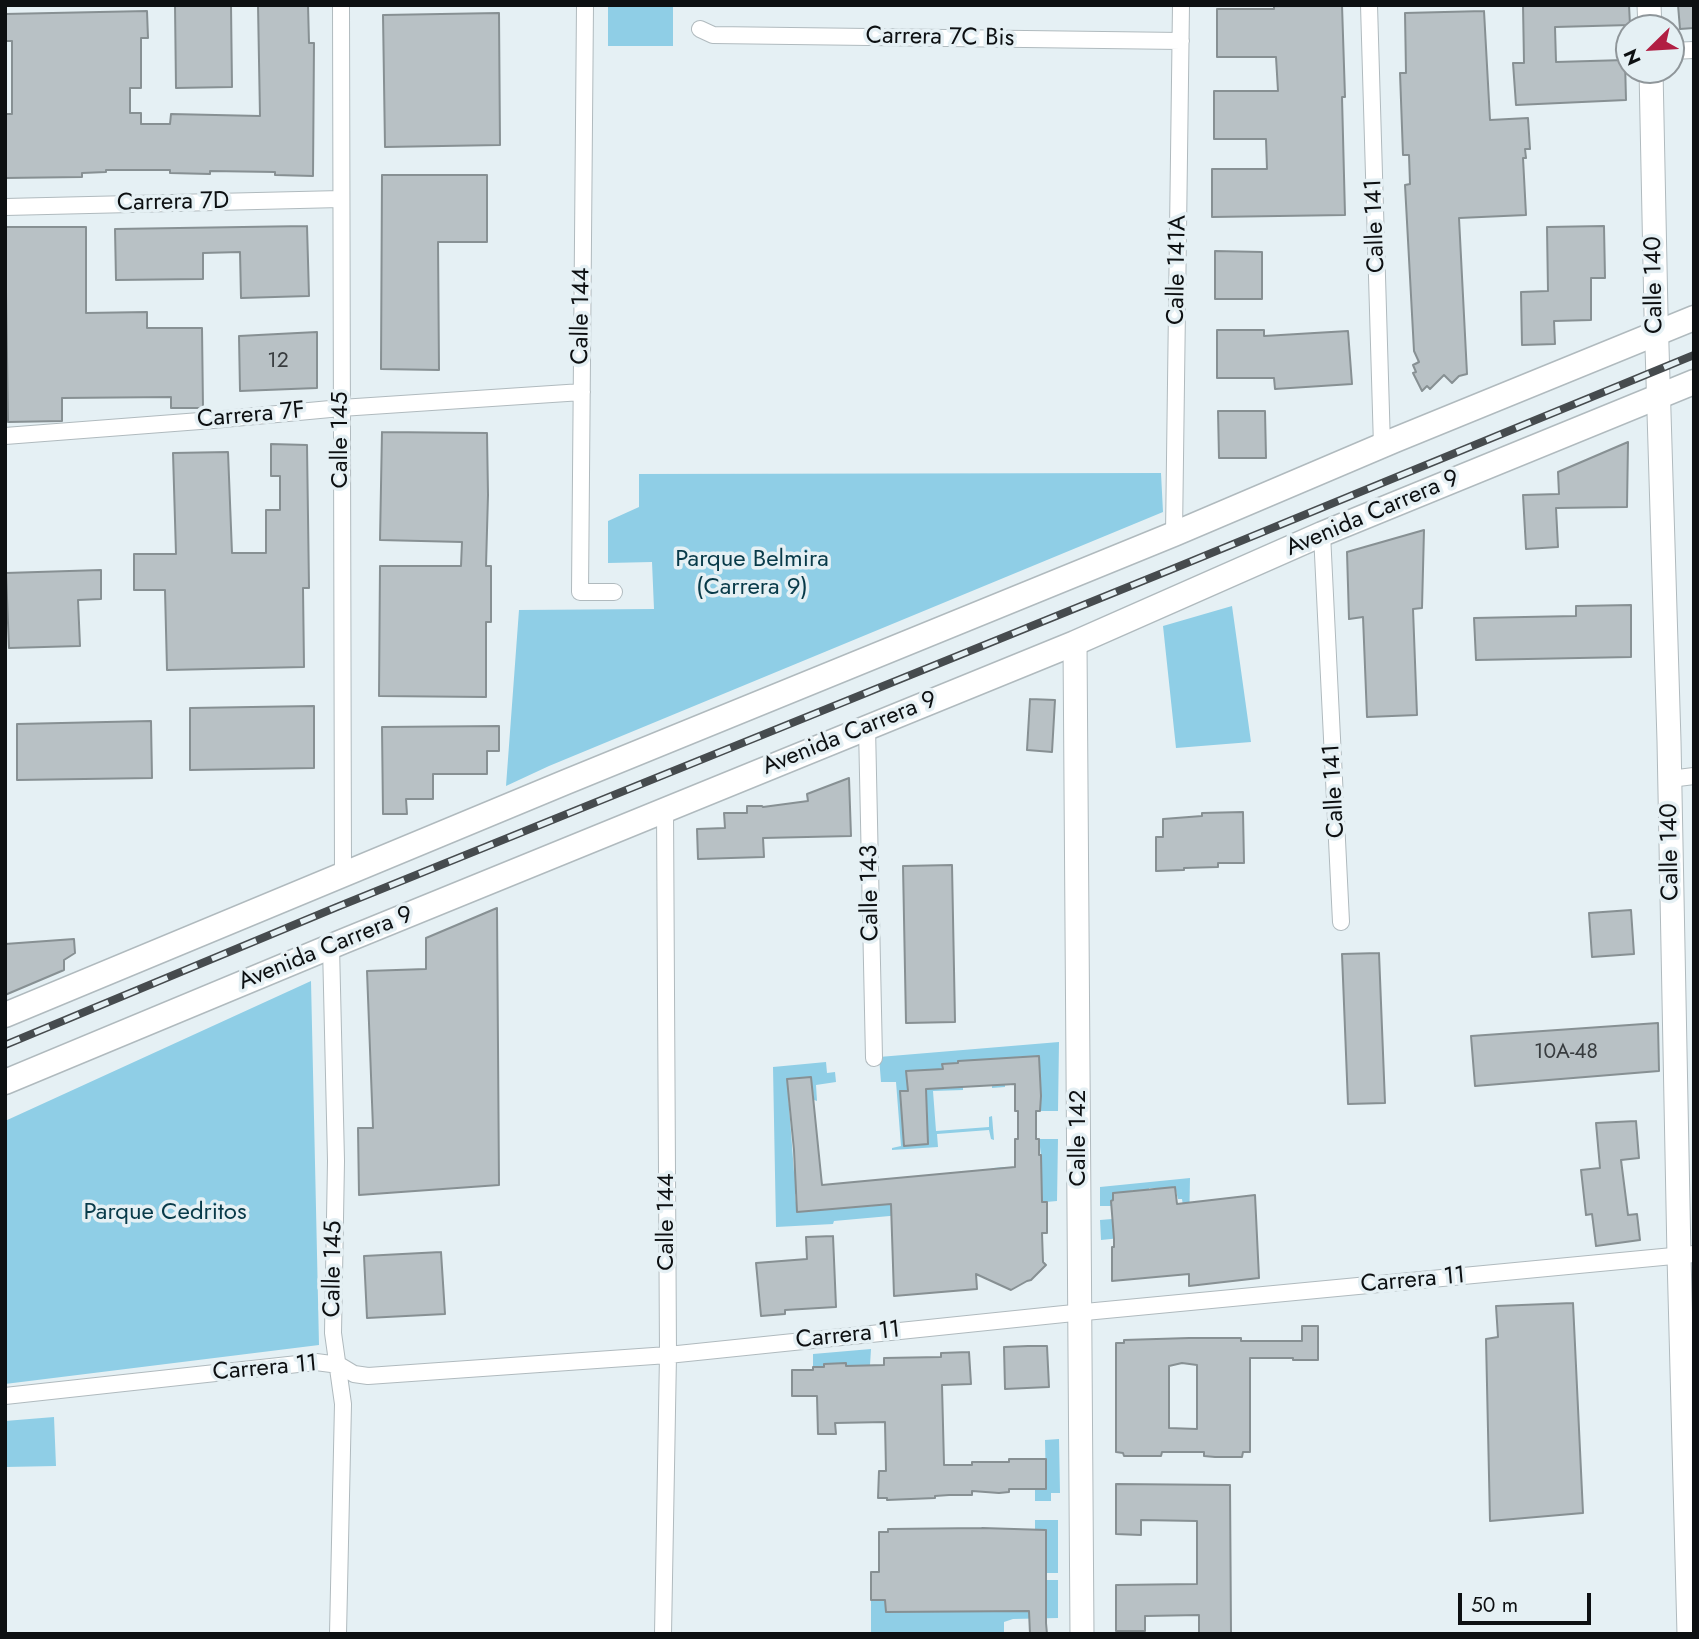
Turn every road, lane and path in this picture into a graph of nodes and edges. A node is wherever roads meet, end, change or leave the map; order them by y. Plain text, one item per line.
1 (341, 5) edge
2 (585, 5) edge
3 (1181, 5) edge
4 (1370, 5) edge
5 (700, 29) dead end
6 (1181, 41) junction
7 (1651, 84) edge
8 (341, 199) junction
9 (5, 207) edge
10 (1694, 318) edge
11 (1656, 332) junction
12 (1694, 382) edge
13 (582, 392) junction
14 (1659, 396) junction
15 (341, 408) junction
16 (5, 436) edge
17 (1382, 446) junction
18 (1174, 534) junction
19 (1322, 534) junction
20 (614, 592) dead end
21 (1075, 643) junction
22 (867, 727) junction
23 (1694, 776) edge
24 (1670, 779) junction
25 (665, 809) junction
26 (342, 875) junction
27 (1341, 922) dead end
28 (331, 946) junction
29 (5, 1015) edge
30 (874, 1058) dead end
31 (5, 1082) edge
32 (1686, 1255) edge
33 (1080, 1313) junction
34 (668, 1354) junction
35 (339, 1365) junction
36 (5, 1396) edge
37 (338, 1634) edge
38 (663, 1634) edge
39 (1082, 1634) edge
40 (1689, 1634) edge

1 - 8 street, Calle 145
2 - 13 street, Calle 144
3 - 6 street, Calle 141A
4 - 17 street, Calle 141
5 - 6 street, Carrera 7C Bis
6 - 18 street, Calle 141A
7 - 11 street, Calle 140
8 - 9 street, Carrera 7D
8 - 15 street, Calle 145
10 - 11 main road
11 - 14 street, Calle 140
11 - 17 main road
12 - 14 main road, Avenida Carrera 9
13 - 15 street, Carrera 7F
13 - 20 street, Calle 144
14 - 19 main road, Avenida Carrera 9
14 - 24 street, Calle 140
15 - 16 street, Carrera 7F
15 - 26 street, Calle 145
17 - 18 main road
18 - 26 main road
19 - 21 main road, Avenida Carrera 9
19 - 27 street, Calle 141
21 - 22 main road, Avenida Carrera 9
21 - 33 street, Calle 142
22 - 25 main road, Avenida Carrera 9
22 - 30 street, Calle 143
23 - 24 street
24 - 32 street, Calle 140
25 - 28 main road, Avenida Carrera 9
25 - 34 street, Calle 144
26 - 29 main road
28 - 31 main road, Avenida Carrera 9
28 - 35 street, Calle 145
32 - 33 street, Carrera 11
32 - 40 street, Calle 140
33 - 34 street, Carrera 11
33 - 39 street, Calle 142
34 - 35 street, Carrera 11
34 - 38 street, Calle 144
35 - 36 street, Carrera 11
35 - 37 street, Calle 145

